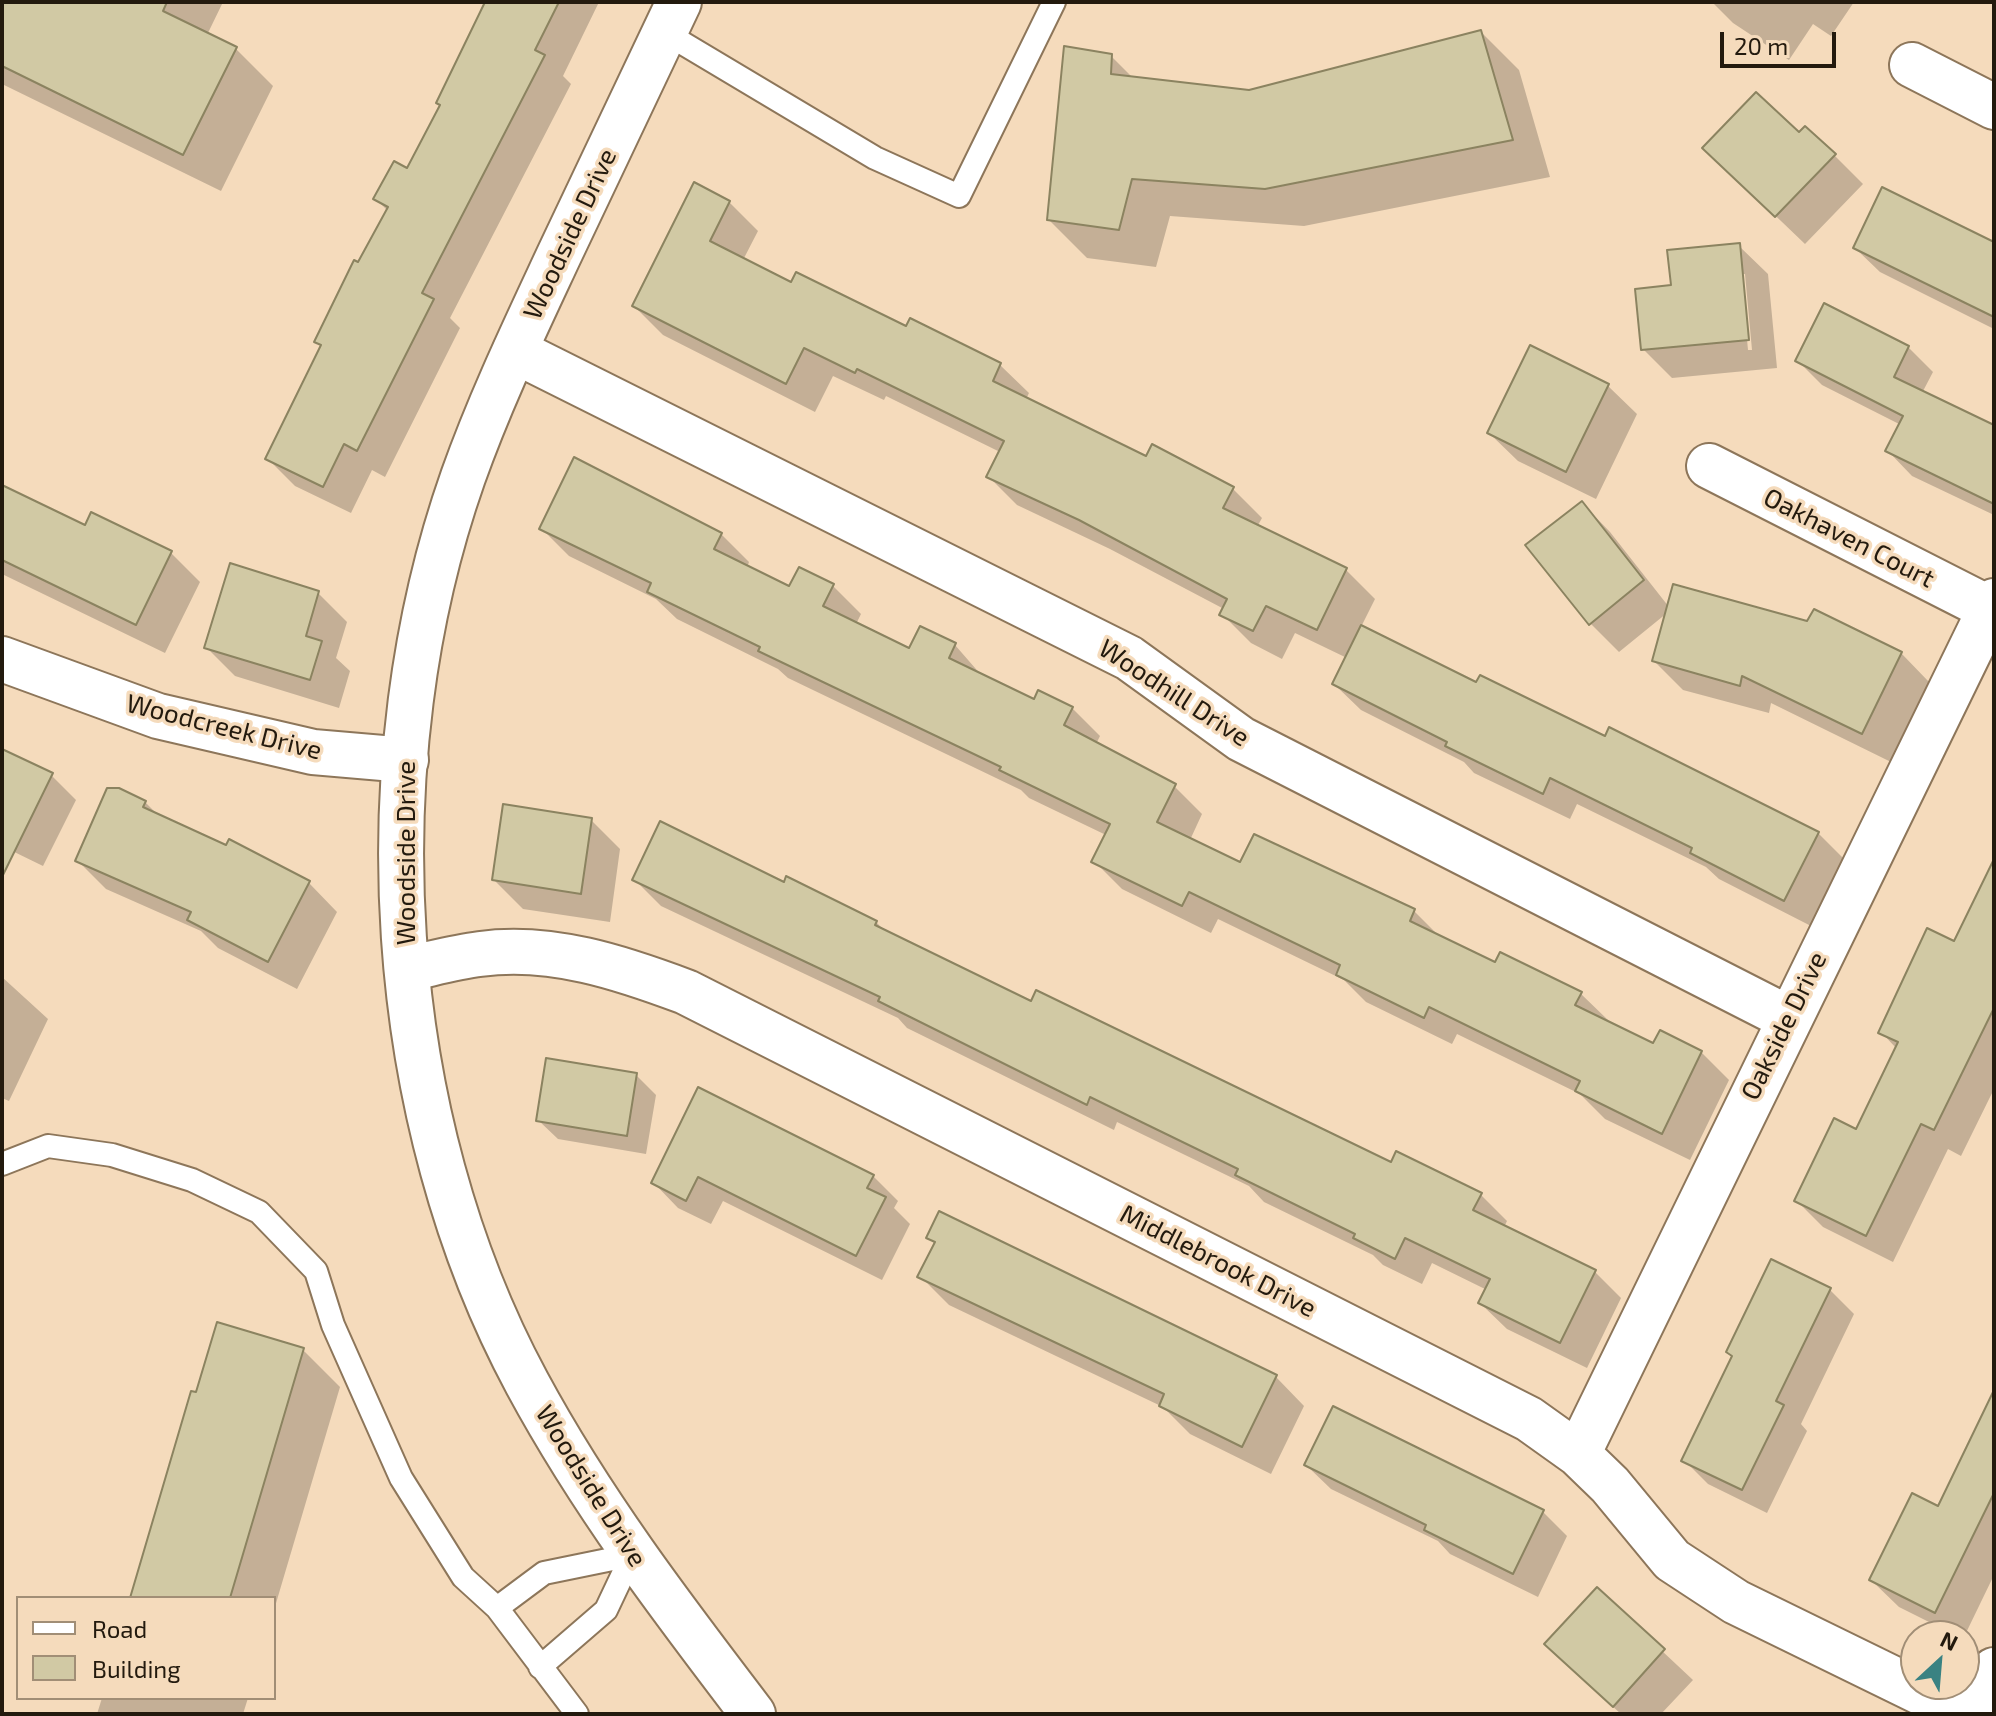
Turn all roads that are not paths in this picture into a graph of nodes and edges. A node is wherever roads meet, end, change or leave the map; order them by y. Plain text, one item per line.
1 (1054, 2) edge
2 (672, 17) edge
3 (1912, 65) dead end
4 (1994, 107) edge
5 (515, 351) junction
6 (1709, 466) dead end
7 (1992, 605) edge
8 (2, 659) edge
9 (406, 760) junction
10 (407, 969) junction
11 (1788, 1018) junction
12 (2, 1164) edge
13 (1578, 1454) junction
14 (632, 1555) junction
15 (497, 1608) junction
16 (540, 1667) junction
17 (1994, 1670) edge
18 (577, 1714) edge
19 (753, 1714) edge
20 (1965, 1714) edge
21 (1974, 1714) edge

1 - 2 lane
2 - 5 street, Woodside Drive
3 - 4 street
5 - 9 street, Woodside Drive
5 - 11 street, Woodhill Drive
6 - 7 street, Oakhaven Court
7 - 11 street, Oakside Drive
8 - 9 street, Woodcreek Drive
9 - 10 street, Woodside Drive
10 - 13 street, Middlebrook Drive
10 - 14 street, Woodside Drive
11 - 13 street, Oakside Drive
12 - 15 lane
13 - 20 street, Middlebrook Drive
14 - 15 lane
14 - 16 lane
14 - 19 street, Woodside Drive
15 - 16 lane
16 - 18 lane
17 - 21 street

